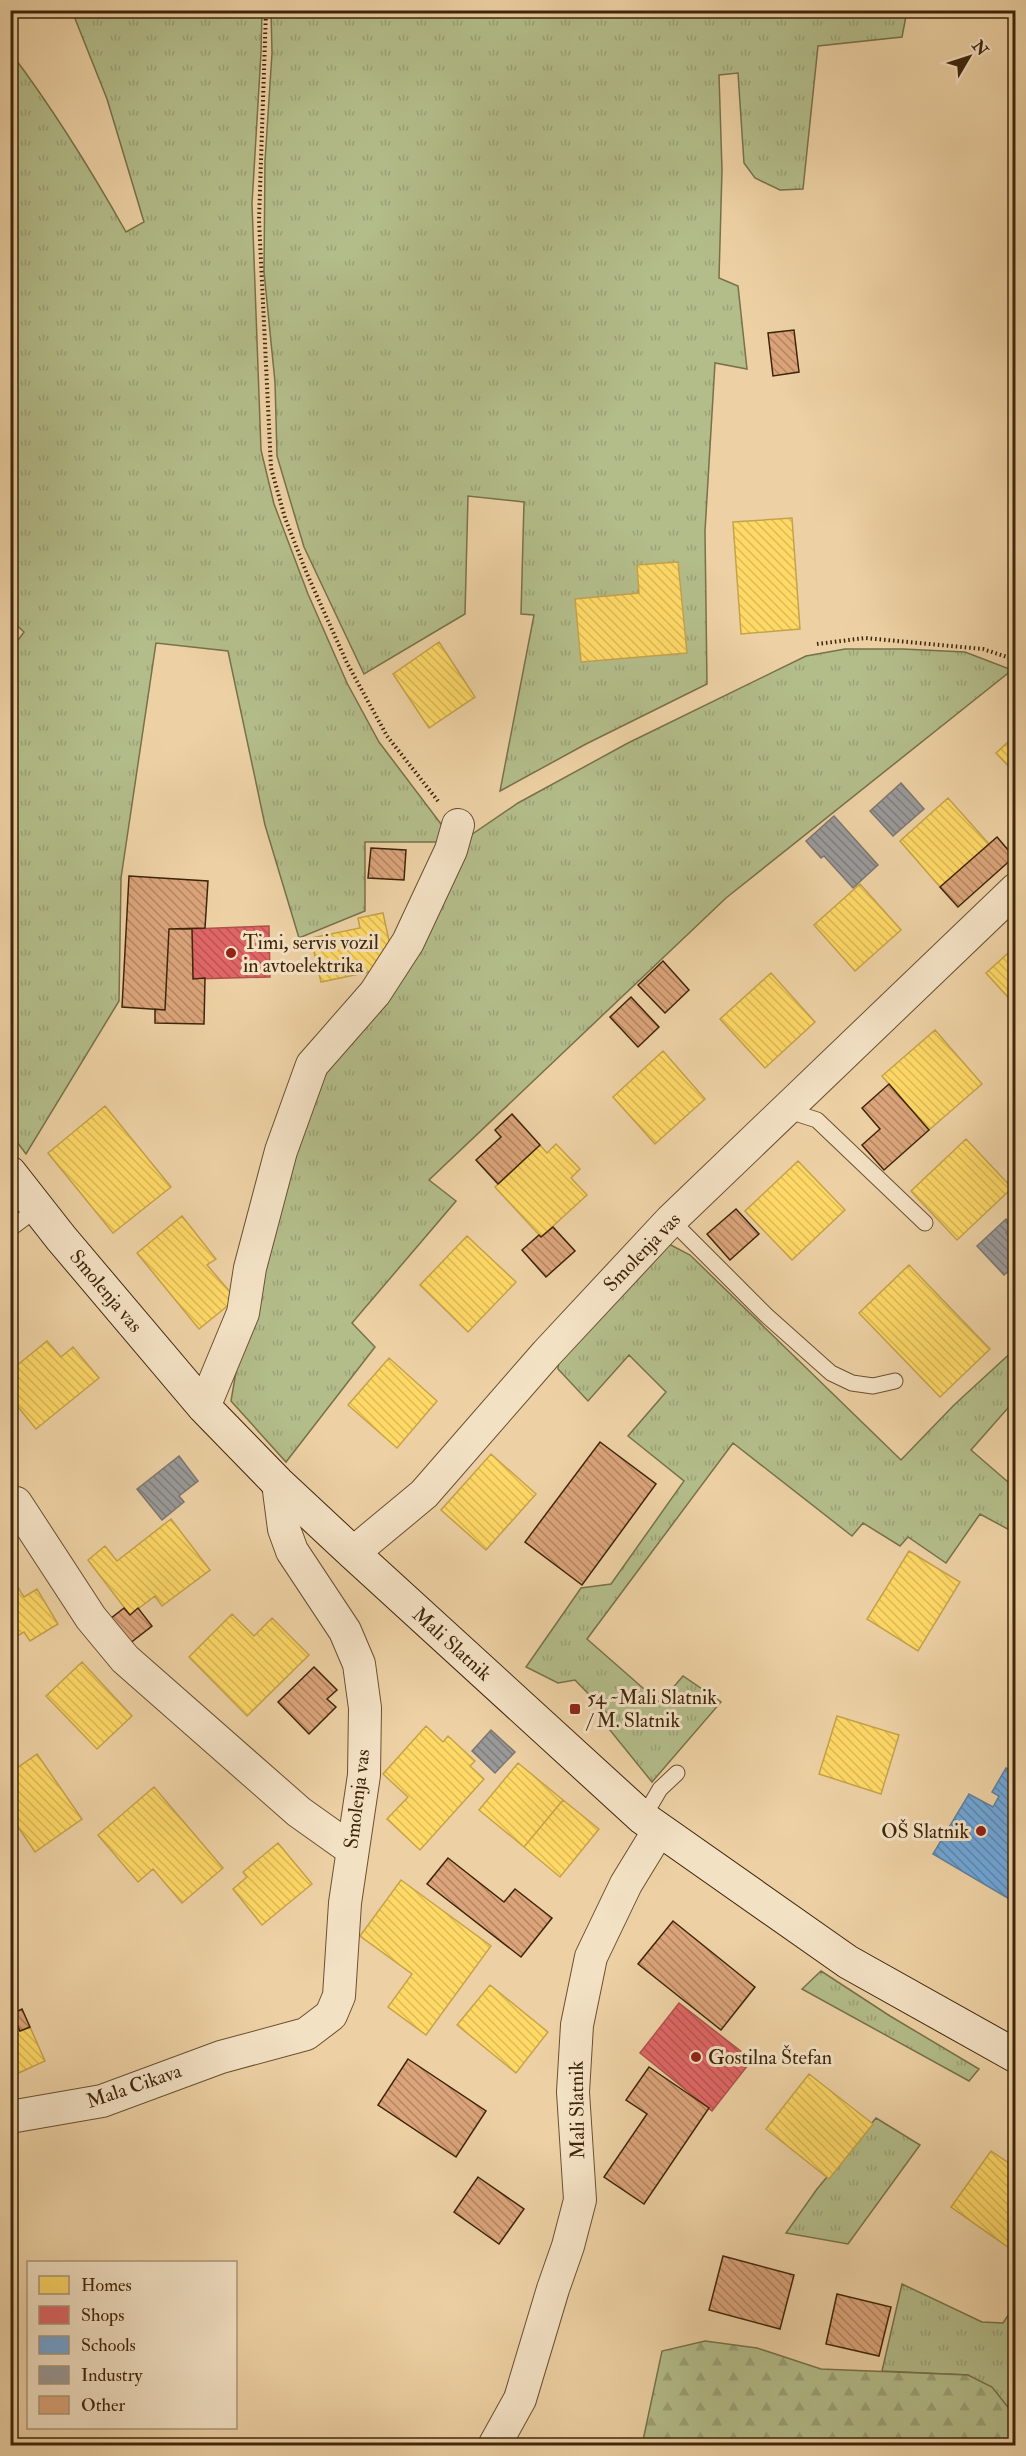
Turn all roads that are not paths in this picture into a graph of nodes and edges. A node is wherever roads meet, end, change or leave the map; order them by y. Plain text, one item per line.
1 (458, 825) road end
2 (1016, 889) edge
3 (786, 1110) junction
4 (10, 1173) edge
5 (38, 1208) junction
6 (671, 1220) junction
7 (925, 1223) dead end
8 (10, 1228) edge
9 (895, 1381) dead end
10 (204, 1407) junction
11 (278, 1483) junction
12 (16, 1503) dead end
13 (353, 1553) junction
14 (677, 1773) dead end
15 (651, 1824) junction
16 (351, 1849) junction
17 (1016, 2056) edge
18 (221, 2057) joint
19 (10, 2117) edge
20 (494, 2445) edge

1 - 10 street
2 - 3 street, Smolenja vas
3 - 6 street, Smolenja vas
3 - 7 lane
4 - 5 main road, Smolenja vas
5 - 8 lane
5 - 10 main road, Smolenja vas
6 - 9 lane
6 - 13 street, Smolenja vas
10 - 11 main road, Smolenja vas
11 - 13 main road, Smolenja vas
11 - 16 street, Smolenja vas
12 - 16 street
13 - 15 main road, Mali Slatnik
14 - 15 lane
15 - 17 main road, Mali Slatnik
15 - 20 street, Mali Slatnik
16 - 18 street, Smolenja vas
18 - 19 street, Mala Cikava

